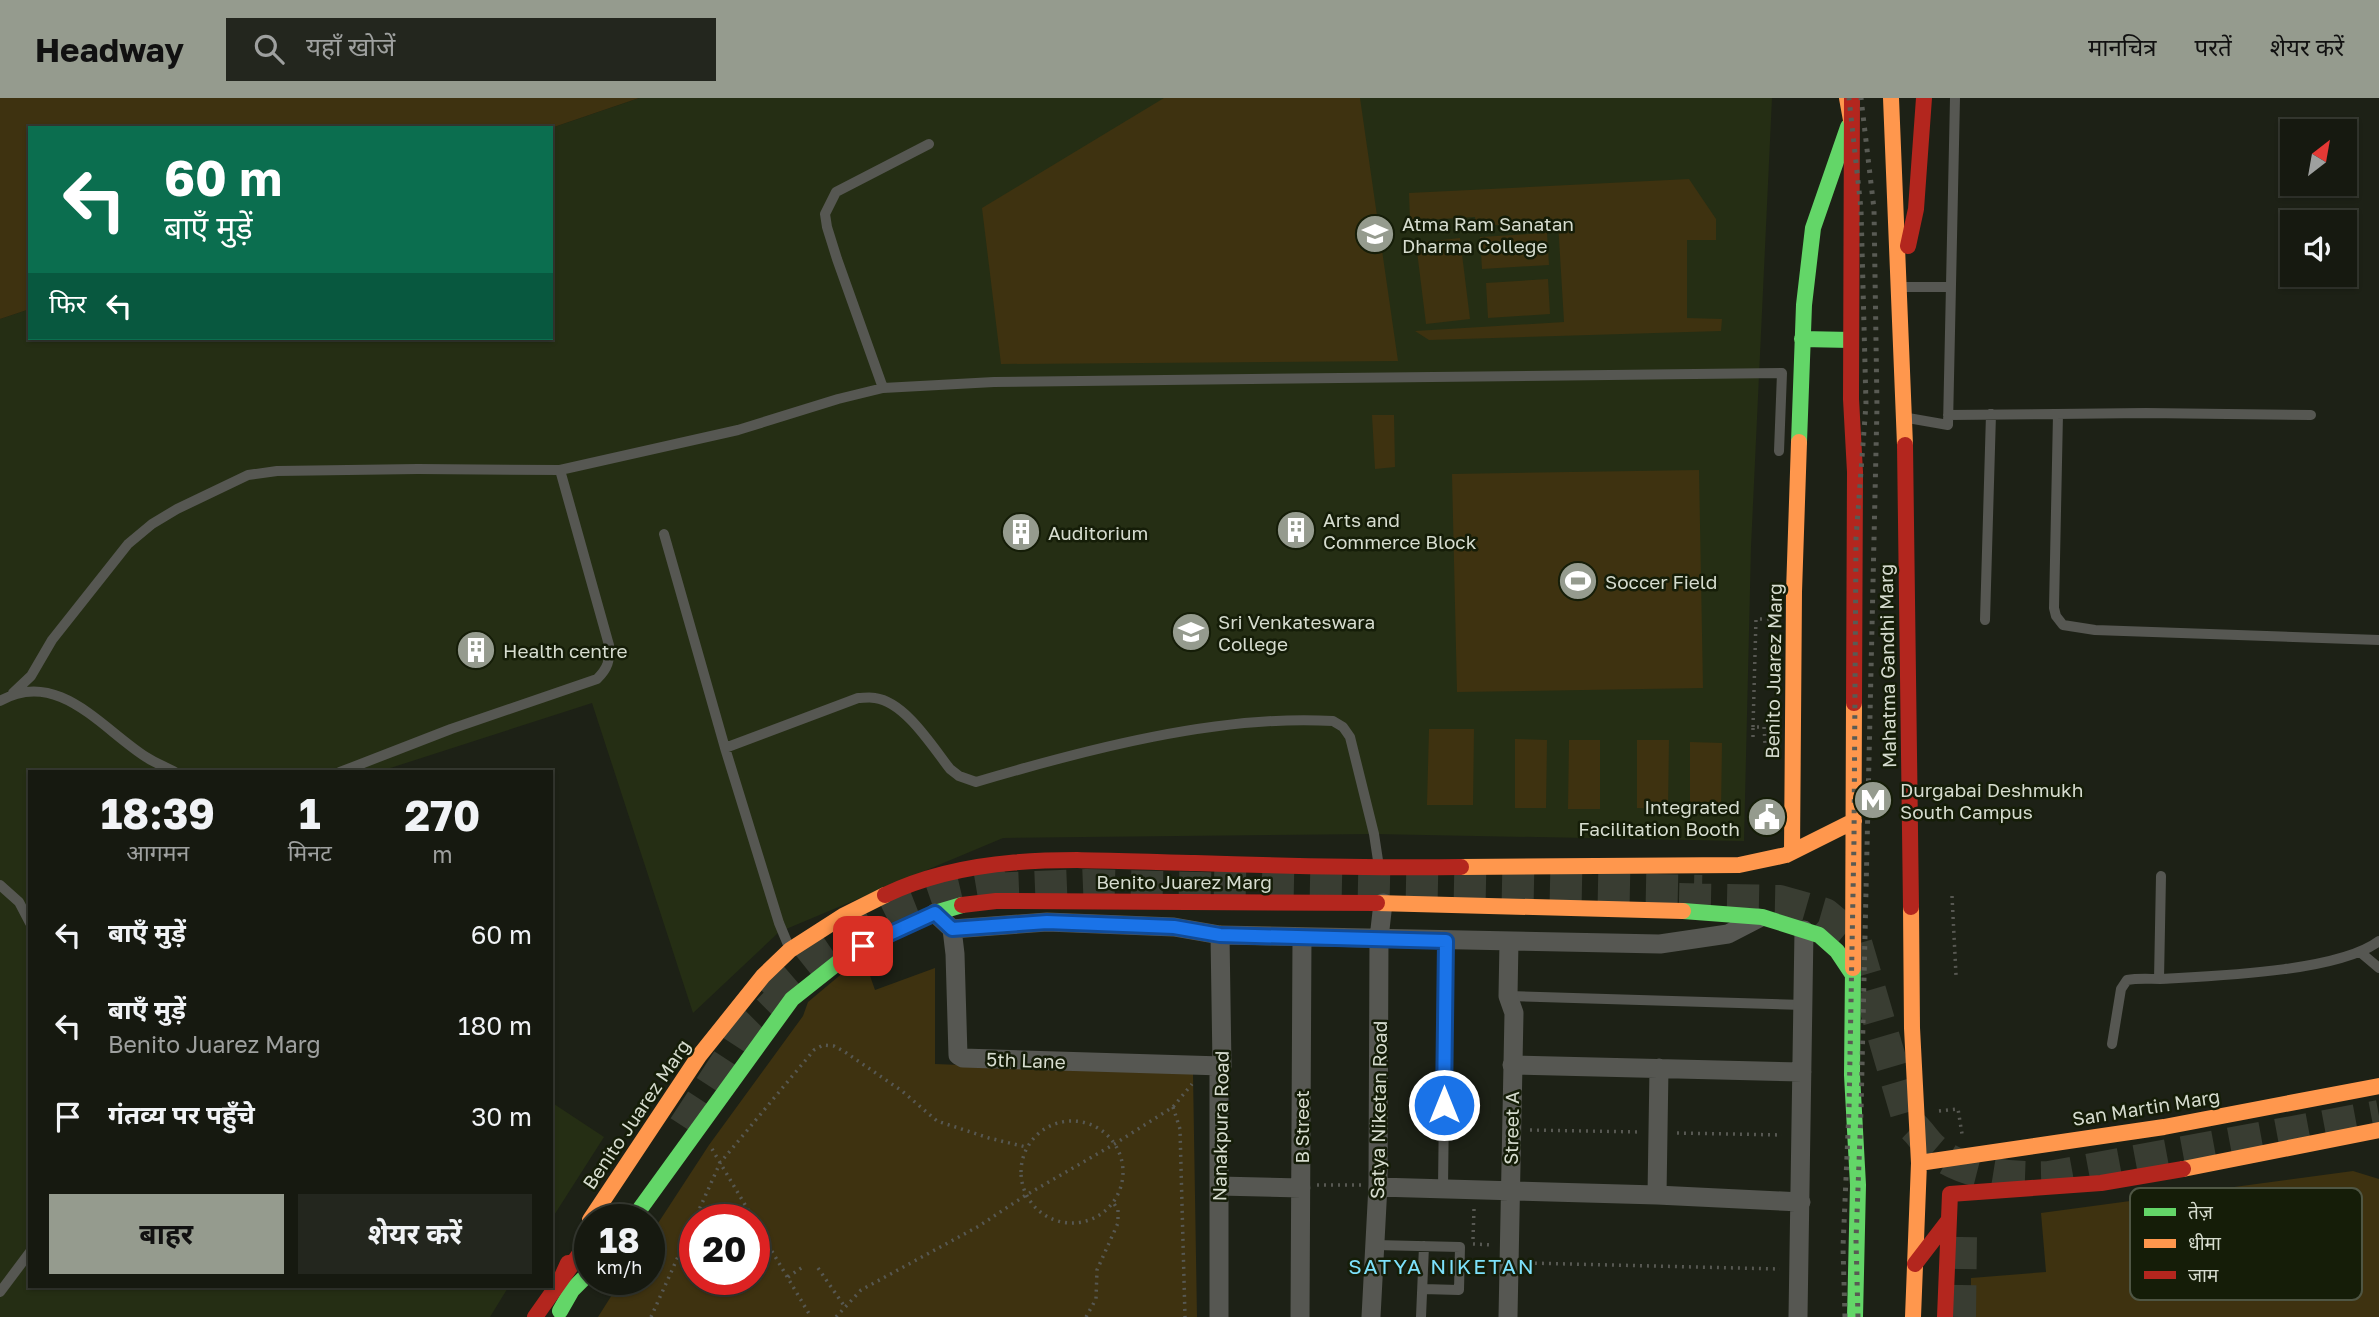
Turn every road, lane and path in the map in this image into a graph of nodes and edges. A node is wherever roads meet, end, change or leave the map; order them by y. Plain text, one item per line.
1 (1849, 98) edge
2 (1891, 98) edge
3 (1924, 98) edge
4 (1955, 98) edge
5 (1851, 120) junction
6 (929, 144) dead end
7 (1899, 286) junction
8 (1951, 287) junction
9 (1802, 339) junction
10 (1851, 340) junction
11 (883, 388) junction
12 (1991, 414) junction
13 (2058, 414) junction
14 (1948, 415) junction
15 (2311, 415) dead end
16 (1905, 418) junction
17 (1779, 452) dead end
18 (560, 470) junction
19 (664, 534) dead end
20 (1985, 620) dead end
21 (1756, 630) dead end
22 (2379, 640) edge
23 (13, 693) junction
24 (0, 701) edge
25 (1753, 727) dead end
26 (725, 748) junction
27 (171, 770) edge
28 (345, 770) edge
29 (1854, 821) junction
30 (1792, 852) junction
31 (1379, 867) junction
32 (2161, 876) dead end
33 (0, 886) edge
34 (1952, 896) dead end
35 (1383, 903) junction
36 (1664, 910) junction
37 (935, 913) junction
38 (1762, 917) junction
39 (28, 919) edge
40 (952, 929) junction
41 (1804, 930) junction
42 (1220, 935) junction
43 (1302, 937) junction
44 (1379, 938) junction
45 (1509, 940) junction
46 (1446, 941) junction
47 (2379, 941) edge
48 (1660, 944) junction
49 (790, 950) junction
50 (2360, 952) junction
51 (2379, 968) edge
52 (1853, 975) junction
53 (1956, 975) dead end
54 (2159, 979) junction
55 (1508, 996) junction
56 (1804, 1005) junction
57 (2112, 1044) dead end
58 (1512, 1065) junction
59 (1221, 1067) junction
60 (1659, 1068) junction
61 (1802, 1072) junction
62 (2379, 1086) edge
63 (1173, 1107) junction
64 (1916, 1114) junction
65 (2379, 1130) edge
66 (1116, 1143) junction
67 (709, 1145) dead end
68 (1026, 1147) junction
69 (1965, 1157) junction
70 (720, 1163) junction
71 (1919, 1163) junction
72 (1219, 1186) junction
73 (1301, 1186) junction
74 (1369, 1186) junction
75 (1443, 1188) junction
76 (1475, 1189) junction
77 (1509, 1190) junction
78 (1026, 1195) junction
79 (1657, 1195) junction
80 (1114, 1202) junction
81 (1801, 1202) junction
82 (601, 1204) edge
83 (644, 1204) edge
84 (744, 1204) edge
85 (1948, 1221) junction
86 (1375, 1245) junction
87 (1424, 1246) junction
88 (770, 1247) edge
89 (1460, 1247) junction
90 (28, 1255) edge
91 (574, 1262) edge
92 (1509, 1262) junction
93 (1915, 1264) junction
94 (804, 1266) dead end
95 (818, 1268) dead end
96 (574, 1269) edge
97 (1799, 1269) junction
98 (574, 1277) edge
99 (788, 1277) junction
100 (574, 1281) edge
101 (565, 1286) junction
102 (1423, 1289) junction
103 (0, 1292) edge
104 (845, 1307) junction
105 (535, 1317) edge
106 (556, 1317) edge
107 (651, 1317) edge
108 (811, 1317) edge
109 (836, 1317) edge
110 (1086, 1317) edge
111 (1185, 1317) edge
112 (1219, 1317) edge
113 (1300, 1317) edge
114 (1371, 1317) edge
115 (1422, 1317) edge
116 (1508, 1317) edge
117 (1798, 1317) edge
118 (1855, 1317) edge
119 (1913, 1317) edge
120 (1945, 1317) edge

1 - 5 main road, Mahatma Gandhi Marg
2 - 7 main road, Mahatma Gandhi Marg
3 - 7 main road
4 - 8 lane
5 - 9 main road, Benito Juarez Marg
5 - 10 main road, Mahatma Gandhi Marg
6 - 11 lane
7 - 8 lane
7 - 16 main road, Mahatma Gandhi Marg
8 - 14 lane
9 - 10 main road
9 - 30 main road, Benito Juarez Marg
10 - 29 main road, Mahatma Gandhi Marg
11 - 17 lane
11 - 18 lane
12 - 13 lane
12 - 14 lane
12 - 20 lane
13 - 15 lane
13 - 22 lane
14 - 16 lane
16 - 64 main road, Mahatma Gandhi Marg
18 - 23 lane
18 - 28 lane
19 - 26 lane
21 - 25 path
23 - 24 lane
23 - 27 lane
26 - 31 lane
26 - 49 lane
29 - 30 main road, Benito Juarez Marg
29 - 52 main road, Mahatma Gandhi Marg
30 - 31 main road, Benito Juarez Marg
31 - 49 main road, Benito Juarez Marg
32 - 54 lane
33 - 39 lane
34 - 53 path
35 - 36 main road, Benito Juarez Marg
35 - 37 main road, Benito Juarez Marg
35 - 44 street, Satya Niketan Road
36 - 38 main road, Benito Juarez Marg
36 - 48 street
37 - 40 street
37 - 83 main road, Benito Juarez Marg
38 - 41 main road, Benito Juarez Marg
38 - 48 street
40 - 42 street
40 - 59 street, 5th Lane
41 - 52 main road, Benito Juarez Marg
41 - 56 street
42 - 43 street
42 - 59 street, Nanakpura Road
43 - 44 street
43 - 73 street, B Street
44 - 46 street
44 - 74 street, Satya Niketan Road
45 - 46 street
45 - 48 street
45 - 55 street, Street A
46 - 75 lane
47 - 50 lane
49 - 82 main road, Benito Juarez Marg
50 - 51 lane
50 - 54 lane
52 - 118 main road, Mahatma Gandhi Marg
54 - 57 lane
55 - 56 lane
55 - 58 street, Street A
56 - 61 street
58 - 60 street
58 - 77 street, Street A
59 - 63 path
59 - 72 street, Nanakpura Road
60 - 61 street
60 - 79 street
61 - 81 street
62 - 69 main road, San Martin Marg
63 - 66 path
63 - 111 path
64 - 69 path
64 - 71 main road, Mahatma Gandhi Marg
65 - 85 main road
66 - 68 path
66 - 78 path
66 - 80 path
67 - 70 path
68 - 70 path
68 - 78 path
69 - 71 main road, San Martin Marg
70 - 84 path
70 - 107 path
71 - 93 main road, Mahatma Gandhi Marg
72 - 73 street
72 - 112 street, Nanakpura Road
73 - 74 path
73 - 113 street, B Street
74 - 75 street
74 - 86 street, Satya Niketan Road
75 - 76 street
76 - 77 street
76 - 89 path
77 - 79 street
77 - 92 street, Street A
78 - 80 path
78 - 104 path
79 - 81 street
80 - 110 path
81 - 97 street
85 - 93 main road
85 - 120 main road
86 - 87 lane
86 - 114 street, Satya Niketan Road
87 - 89 lane
87 - 102 lane
88 - 99 path
89 - 102 lane
90 - 103 lane
91 - 101 main road, Benito Juarez Marg
92 - 97 path
92 - 116 street, Street A
93 - 119 main road, Mahatma Gandhi Marg
94 - 99 path
95 - 104 path
96 - 101 main road
97 - 117 street
98 - 101 main road
99 - 108 path
100 - 101 main road, Benito Juarez Marg
101 - 105 main road, Benito Juarez Marg
101 - 106 main road, Benito Juarez Marg
102 - 115 lane
104 - 109 path

